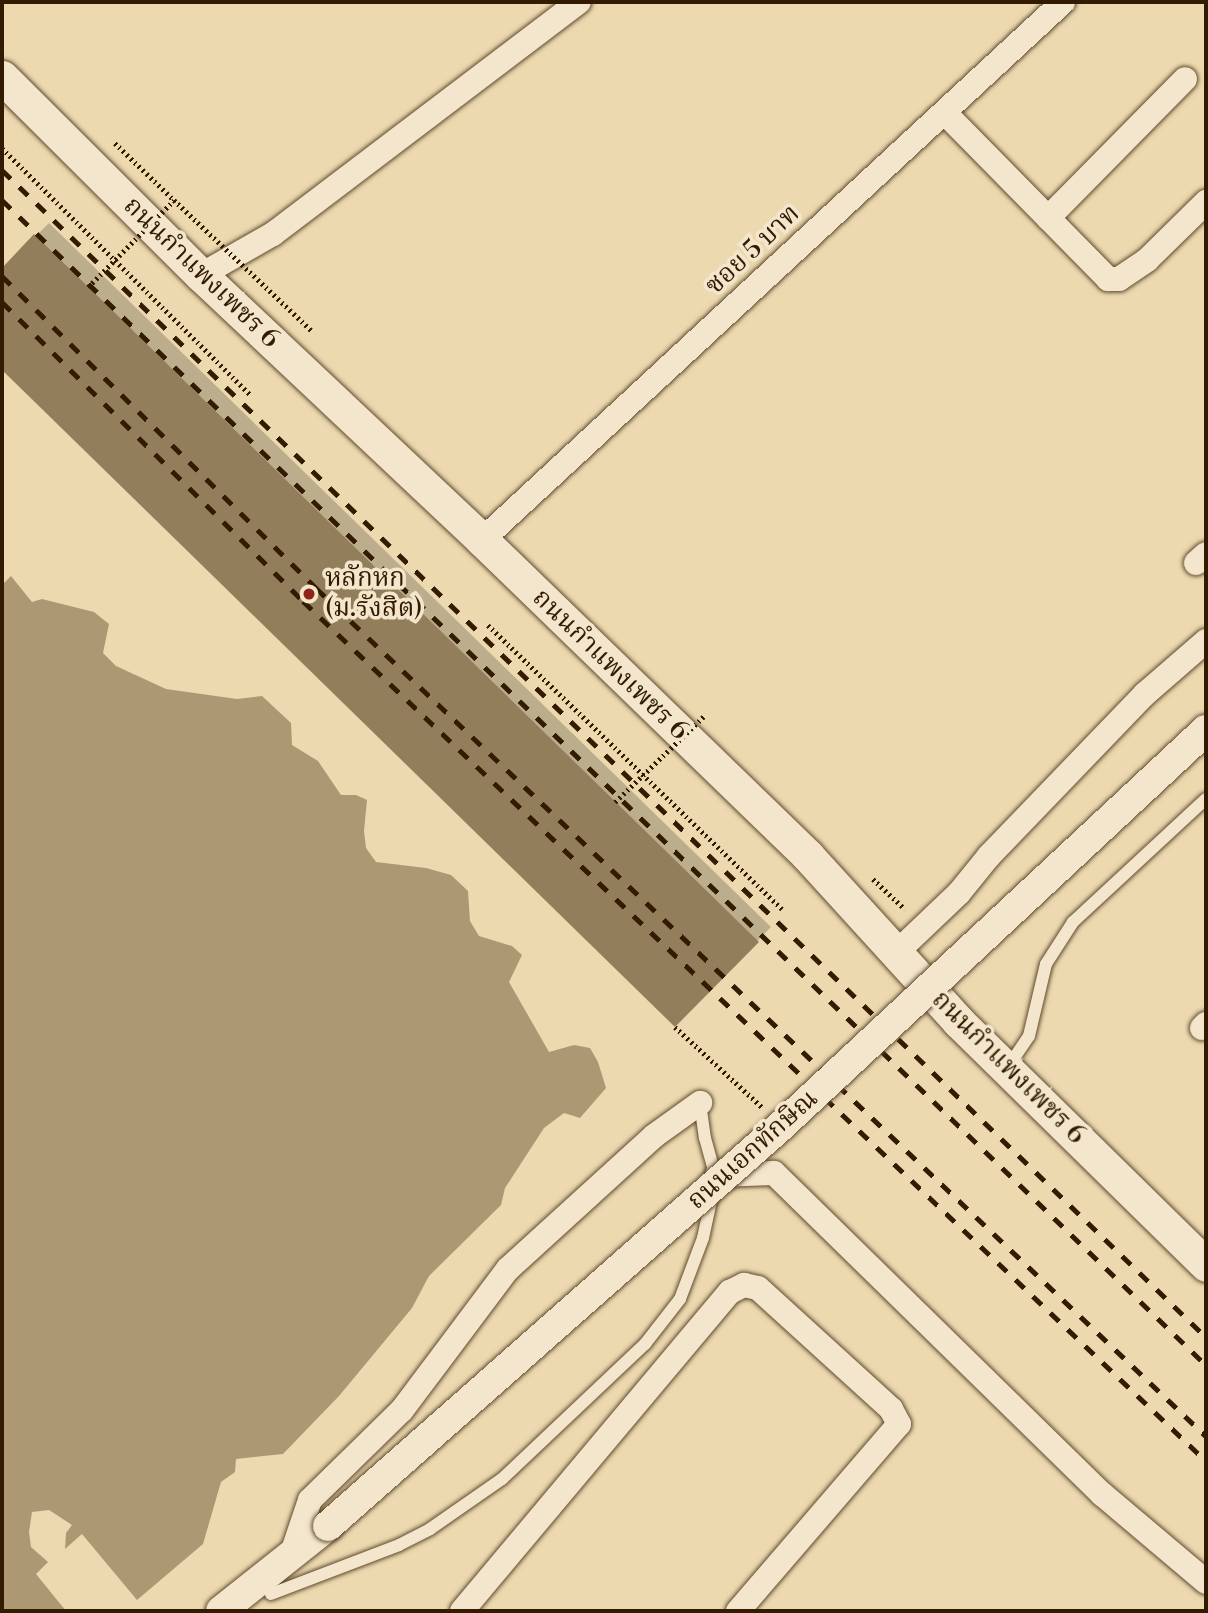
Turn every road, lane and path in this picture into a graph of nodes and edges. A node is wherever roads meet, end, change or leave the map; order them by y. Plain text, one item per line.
1 (579, 2) edge
2 (1063, 2) edge
3 (2, 77) edge
4 (1185, 79) dead end
5 (945, 114) junction
6 (2, 148) edge
7 (1206, 202) edge
8 (1048, 218) junction
9 (115, 260) junction
10 (201, 275) junction
11 (88, 287) dead end
12 (313, 332) dead end
13 (252, 396) dead end
14 (482, 540) junction
15 (488, 625) dead end
16 (1206, 641) edge
17 (705, 715) dead end
18 (1206, 730) edge
19 (643, 775) junction
20 (1206, 799) edge
21 (615, 802) dead end
22 (868, 874) dead end
23 (782, 909) dead end
24 (924, 926) junction
25 (896, 953) junction
26 (675, 1027) dead end
27 (1007, 1069) junction
28 (700, 1103) joint
29 (781, 1126) junction
30 (716, 1175) junction
31 (1202, 1253) edge
32 (290, 1559) junction
33 (1206, 1582) edge
34 (263, 1602) edge
35 (221, 1611) edge
36 (462, 1611) edge
37 (738, 1611) edge

1 - 10 street
2 - 5 street, ซอย 5 บาท
3 - 10 main road, ถนนกำแพงเพชร 6
4 - 8 street
5 - 8 street
5 - 14 street, ซอย 5 บาท
6 - 9 path
7 - 8 street
9 - 11 path, bridge
9 - 12 path, bridge
9 - 13 path
10 - 14 main road, ถนนกำแพงเพชร 6
14 - 25 main road, ถนนกำแพงเพชร 6
15 - 19 path
16 - 24 street
17 - 19 path, bridge
18 - 29 street, ถนนเอกทักษิณ, bridge
19 - 21 path, bridge
19 - 23 path
20 - 27 lane
22 - 24 path
24 - 25 street
25 - 27 main road, ถนนกำแพงเพชร 6
26 - 29 path
27 - 31 main road, ถนนกำแพงเพชร 6
28 - 30 lane
28 - 32 street
29 - 32 street, ถนนเอกทักษิณ, bridge
30 - 33 street
30 - 34 lane
32 - 34 street, ถนนเอกทักษิณ
32 - 35 street, ถนนเอกทักษิณ
36 - 37 street

